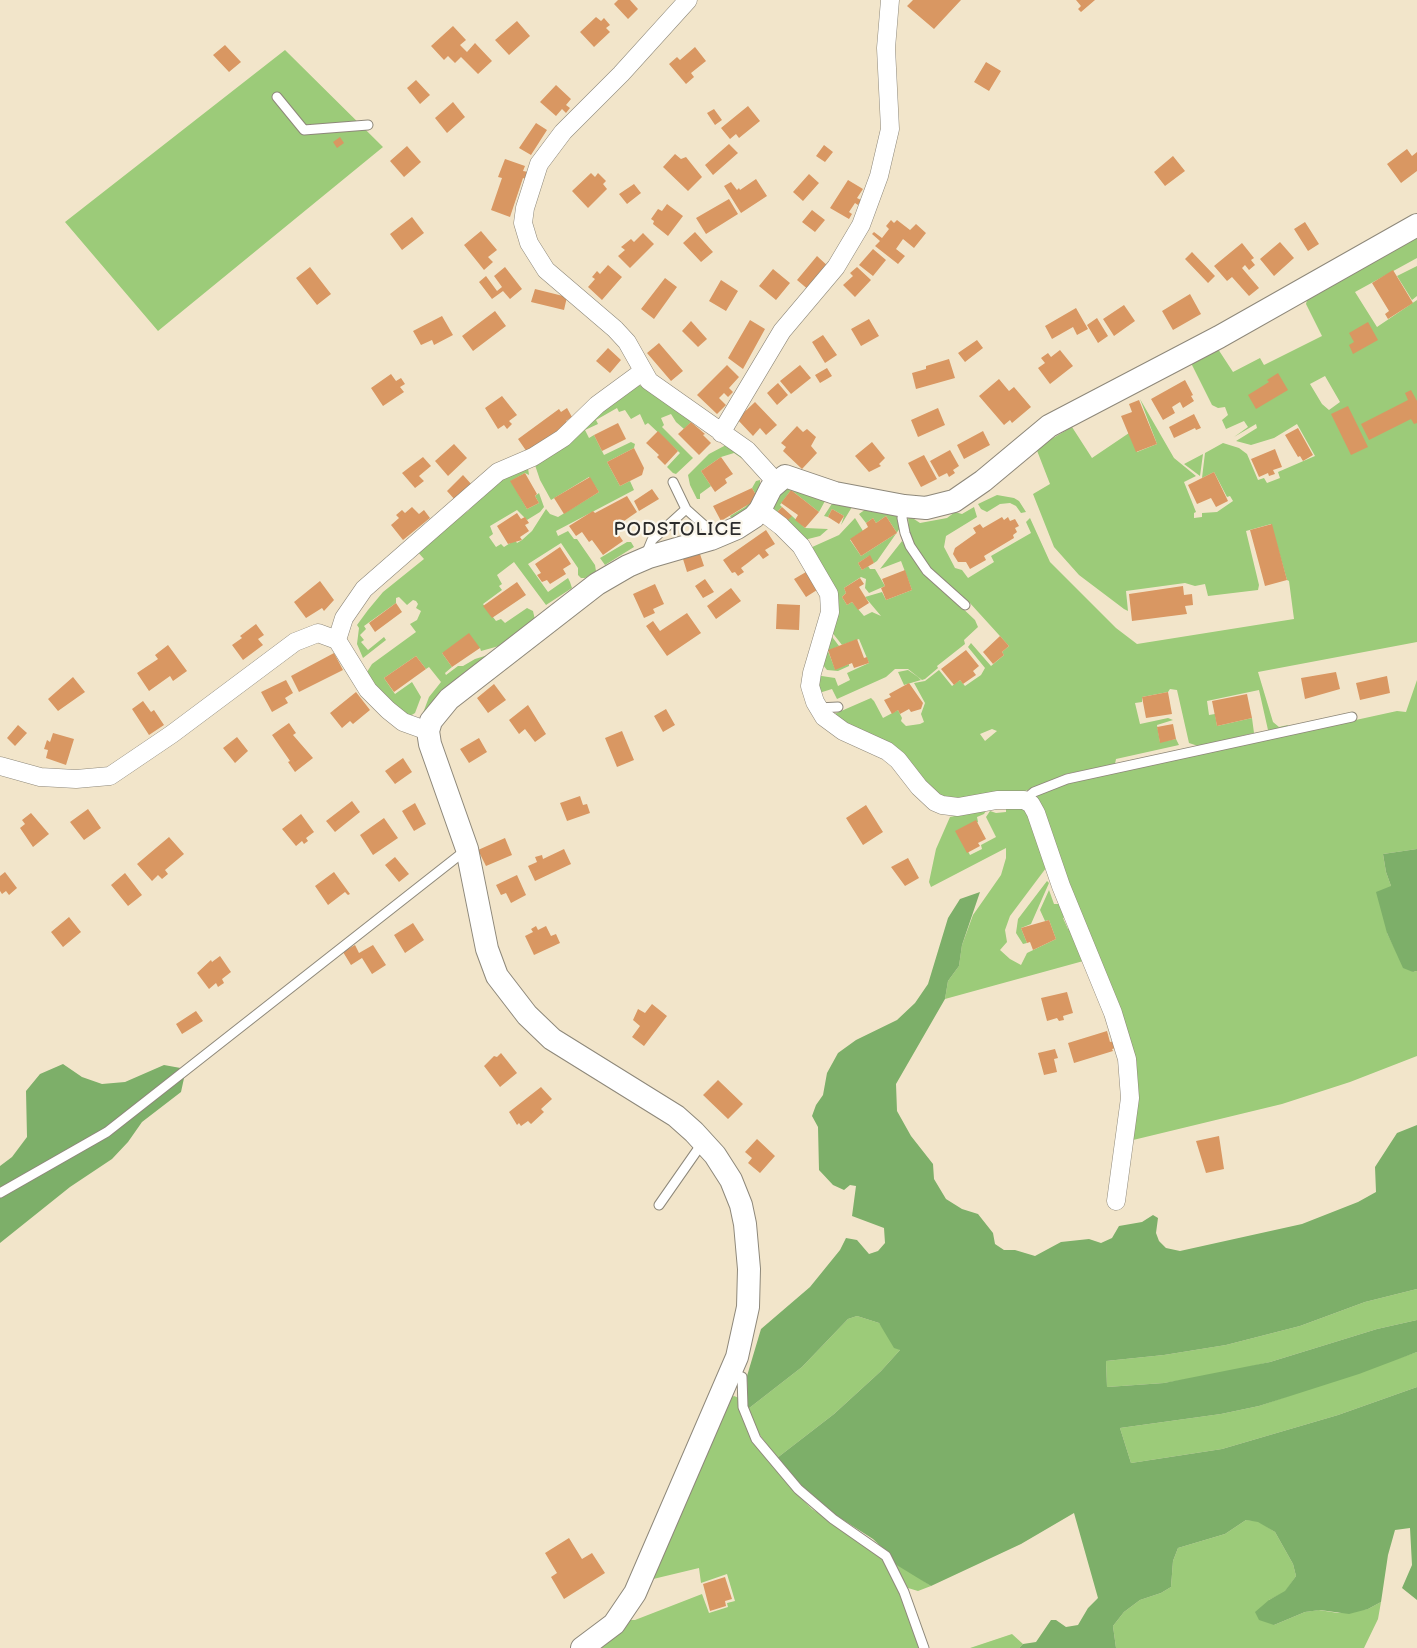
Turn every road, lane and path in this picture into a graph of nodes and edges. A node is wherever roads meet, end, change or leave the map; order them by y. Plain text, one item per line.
1 (688, 0) edge
2 (890, 0) edge
3 (277, 97) dead end
4 (368, 125) dead end
5 (1417, 225) edge
6 (642, 372) junction
7 (721, 433) junction
8 (673, 482) dead end
9 (776, 482) junction
10 (904, 506) junction
11 (686, 509) junction
12 (760, 510) junction
13 (711, 539) junction
14 (649, 557) junction
15 (965, 605) dead end
16 (337, 640) junction
17 (838, 707) dead end
18 (818, 708) junction
19 (1352, 717) dead end
20 (428, 731) junction
21 (0, 766) edge
22 (1024, 800) junction
23 (467, 849) junction
24 (704, 1142) junction
25 (0, 1193) edge
26 (1116, 1201) dead end
27 (659, 1205) dead end
28 (731, 1373) junction
29 (582, 1648) edge
30 (924, 1648) edge

1 - 6 street
2 - 7 street
3 - 4 lane
5 - 10 street
6 - 7 street
6 - 16 street
7 - 9 street
8 - 11 lane
9 - 10 street
9 - 12 street
10 - 15 lane
11 - 13 lane
11 - 14 lane
12 - 13 street
12 - 18 street
13 - 14 street
14 - 20 street
16 - 20 street
16 - 21 street
17 - 18 lane
18 - 22 street
19 - 22 lane
20 - 23 street
22 - 26 street
23 - 24 street
23 - 25 lane
24 - 27 lane
24 - 28 street
28 - 29 street
28 - 30 lane

